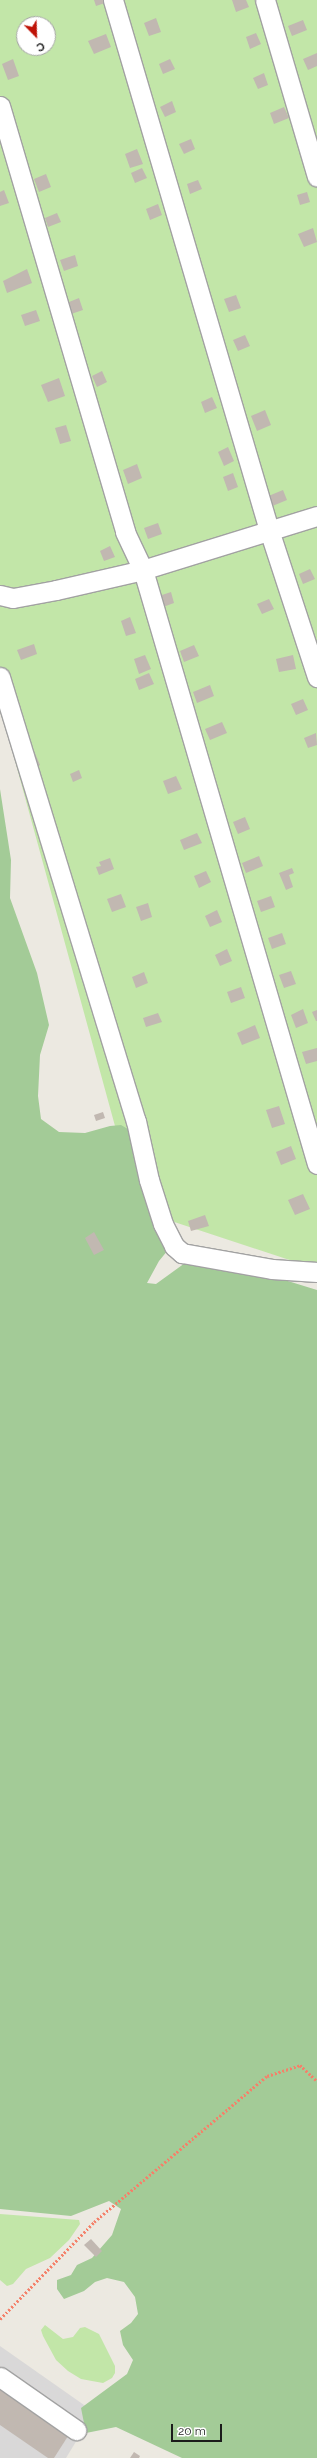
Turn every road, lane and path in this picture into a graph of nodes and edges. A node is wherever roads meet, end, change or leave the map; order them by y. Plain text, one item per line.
1 (113, 0) edge
2 (265, 0) edge
3 (0, 106) edge
4 (317, 177) edge
5 (317, 516) edge
6 (269, 530) junction
7 (144, 570) junction
8 (0, 595) edge
9 (0, 677) edge
10 (317, 677) edge
11 (317, 1164) edge
12 (317, 1272) edge
13 (317, 2081) edge
14 (0, 2319) edge
15 (0, 2377) edge
16 (76, 2430) dead end

1 - 6 street
2 - 4 street
3 - 7 street
5 - 6 street
6 - 7 street
6 - 10 street
7 - 8 street
7 - 11 street
9 - 12 street
13 - 14 path
15 - 16 street

